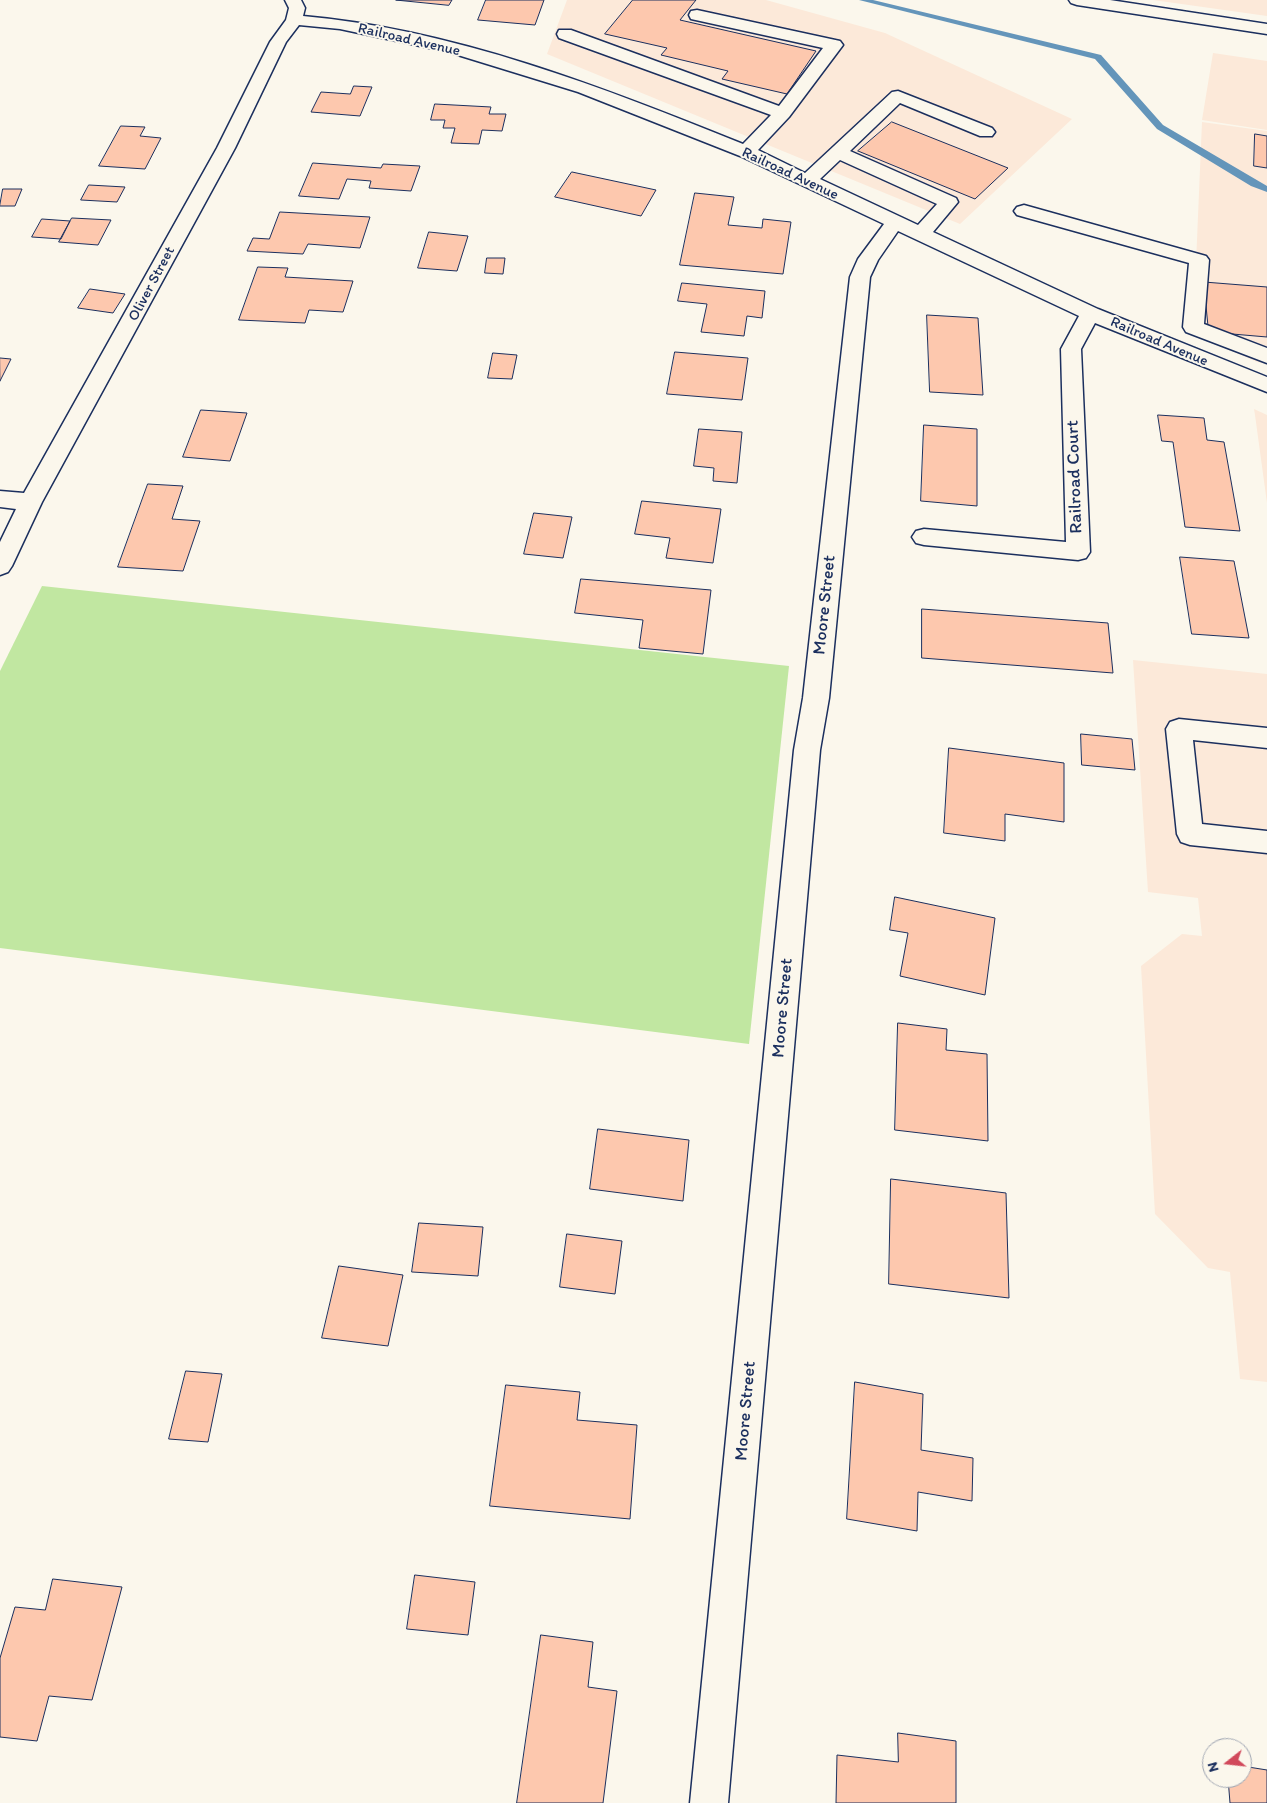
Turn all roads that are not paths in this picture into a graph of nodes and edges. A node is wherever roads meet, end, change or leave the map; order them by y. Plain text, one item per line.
1 (1077, 0) edge
2 (294, 10) edge
3 (698, 15) dead end
4 (1267, 29) edge
5 (564, 34) dead end
6 (783, 113) junction
7 (986, 132) dead end
8 (746, 152) junction
9 (839, 153) junction
10 (807, 181) junction
11 (1024, 211) dead end
12 (894, 223) junction
13 (920, 235) junction
14 (1092, 314) junction
15 (1267, 356) edge
16 (1267, 385) edge
17 (0, 498) edge
18 (32, 502) junction
19 (924, 537) dead end
20 (0, 566) edge
21 (1267, 738) edge
22 (1267, 842) edge
23 (709, 1803) edge

1 - 4 street
2 - 8 street, Railroad Avenue
2 - 18 street, Oliver Street
3 - 6 street
5 - 6 street
6 - 8 street
7 - 9 street
8 - 10 street, Railroad Avenue
9 - 10 street
9 - 13 street
10 - 12 street, Railroad Avenue
11 - 15 street
12 - 13 street, Railroad Avenue
12 - 23 street, Moore Street
13 - 14 street, Railroad Avenue
14 - 16 street, Railroad Avenue
14 - 19 street, Railroad Court
17 - 18 street
18 - 20 street, Oliver Street
21 - 22 street

